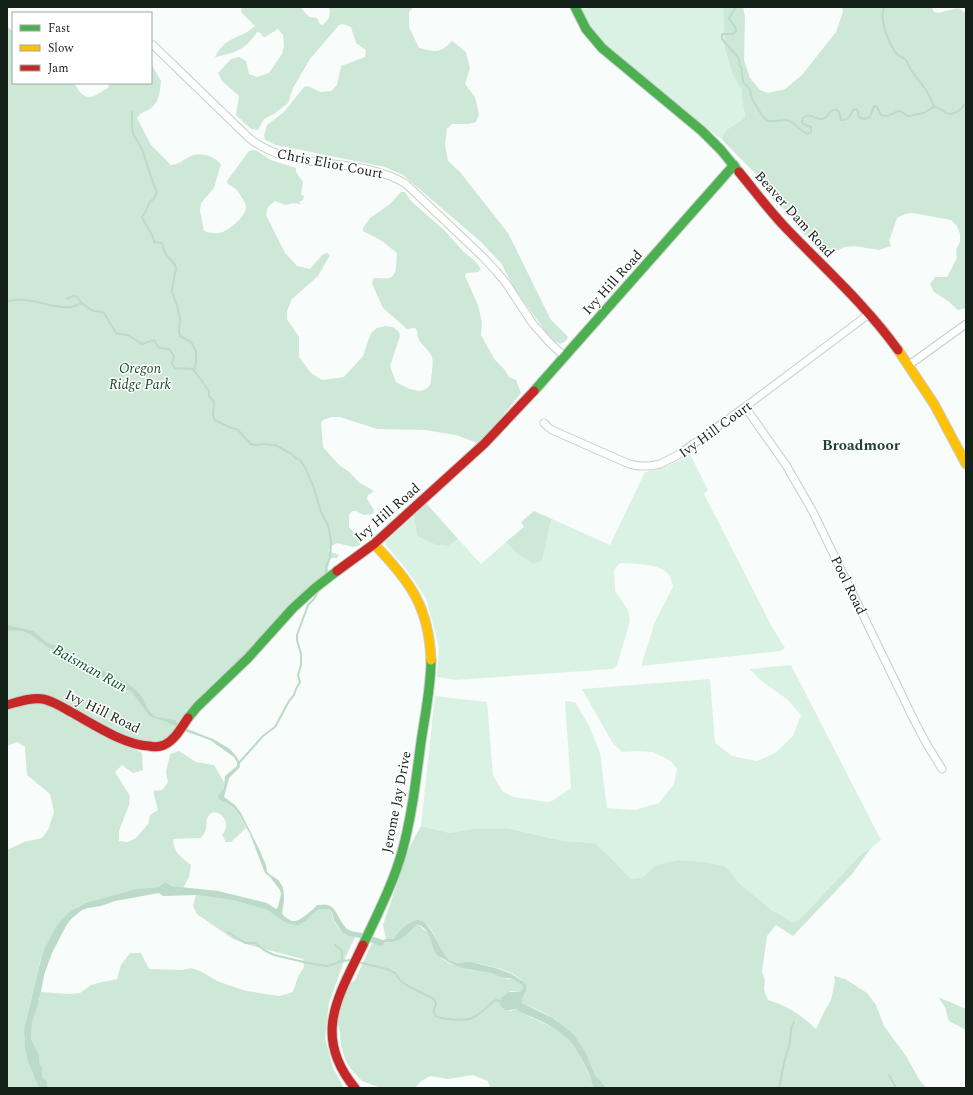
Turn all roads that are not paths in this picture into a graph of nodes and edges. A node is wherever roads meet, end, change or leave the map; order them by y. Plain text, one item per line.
1 (575, 7) edge
2 (153, 45) dead end
3 (734, 165) junction
4 (869, 314) junction
5 (966, 324) edge
6 (564, 356) junction
7 (909, 365) junction
8 (745, 407) junction
9 (544, 423) dead end
10 (966, 464) edge
11 (374, 544) junction
12 (7, 705) edge
13 (942, 769) dead end
14 (355, 1088) edge

1 - 3 street, Beaver Dam Road
2 - 6 street, Chris Eliot Court
3 - 4 street, Beaver Dam Road
3 - 6 street, Ivy Hill Road
4 - 7 street, Beaver Dam Road
4 - 8 street, Ivy Hill Court
5 - 7 street
6 - 11 street, Ivy Hill Road
7 - 10 street, Beaver Dam Road
8 - 9 street, Ivy Hill Court
8 - 13 street, Pool Road
11 - 12 street, Ivy Hill Road
11 - 14 street, Jerome Jay Drive

